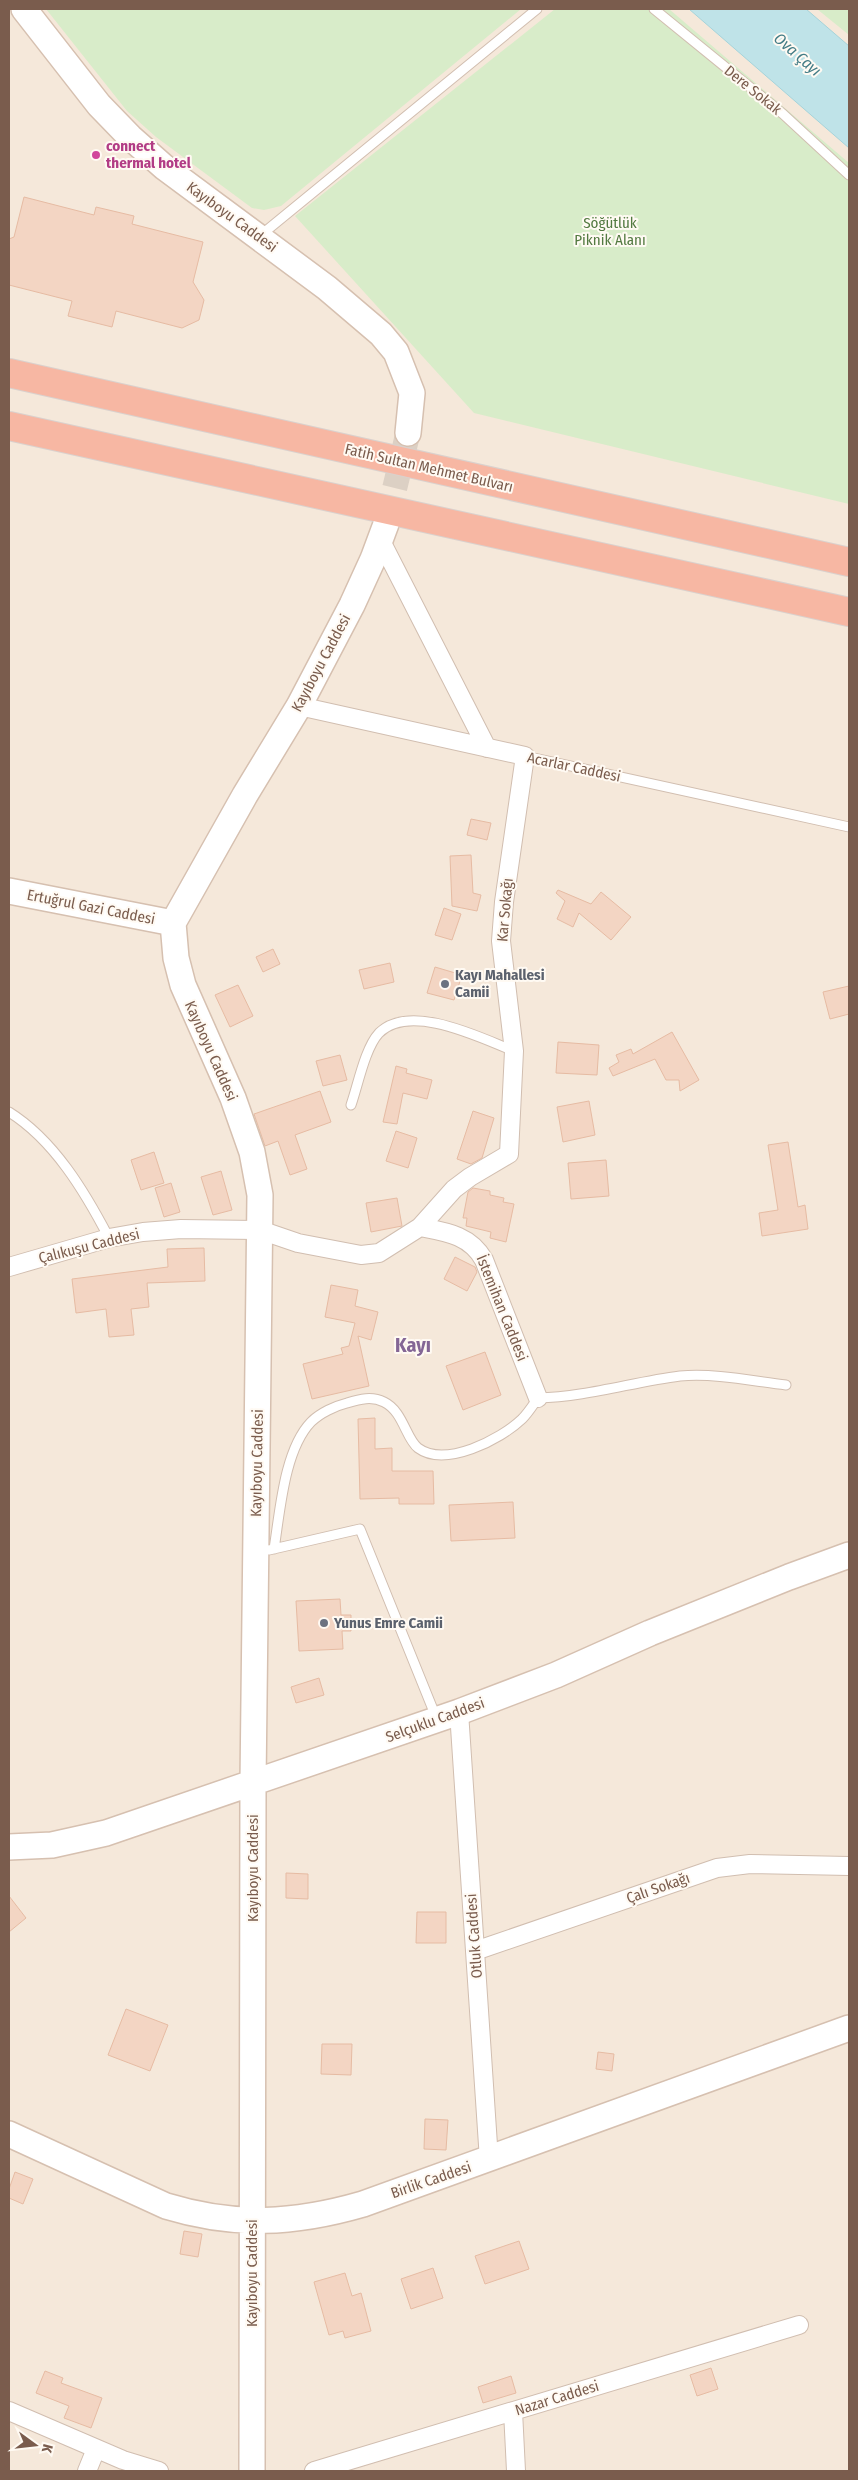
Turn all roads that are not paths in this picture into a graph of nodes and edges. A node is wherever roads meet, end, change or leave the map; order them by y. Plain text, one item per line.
1 (24, 9) edge
2 (537, 9) edge
3 (654, 9) edge
4 (849, 175) edge
5 (259, 236) junction
6 (9, 373) edge
7 (9, 426) edge
8 (408, 433) tunnel mouth
9 (383, 532) joint
10 (849, 562) edge
11 (849, 612) edge
12 (299, 706) junction
13 (487, 748) junction
14 (525, 756) junction
15 (849, 827) edge
16 (9, 890) edge
17 (173, 923) junction
18 (514, 1051) junction
19 (352, 1105) dead end
20 (9, 1112) edge
21 (509, 1154) joint
22 (420, 1227) junction
23 (260, 1230) junction
24 (110, 1238) junction
25 (9, 1267) edge
26 (786, 1385) dead end
27 (538, 1398) junction
28 (265, 1551) junction
29 (849, 1555) edge
30 (448, 1716) junction
31 (253, 1783) junction
32 (9, 1847) edge
33 (849, 1866) edge
34 (475, 1952) junction
35 (849, 2028) edge
36 (9, 2134) edge
37 (488, 2160) junction
38 (251, 2221) junction
39 (799, 2325) dead end
40 (9, 2411) edge
41 (513, 2411) junction
42 (96, 2449) junction
43 (86, 2471) edge
44 (160, 2471) edge
45 (252, 2471) edge
46 (314, 2471) edge
47 (516, 2471) edge

1 - 5 street, Kayıboyu Caddesi
2 - 5 lane
3 - 4 lane, Dere Sokak
5 - 8 street, Kayıboyu Caddesi
6 - 10 highway, Fatih Sultan Mehmet Bulvarı
7 - 11 highway
9 - 12 street, Kayıboyu Caddesi
9 - 13 street
12 - 13 street, Acarlar Caddesi
12 - 17 street, Kayıboyu Caddesi
13 - 14 street, Acarlar Caddesi
14 - 15 lane, Acarlar Caddesi
14 - 18 street, Kar Sokağı
16 - 17 street, Ertuğrul Gazi Caddesi
17 - 23 street, Kayıboyu Caddesi
18 - 19 lane
18 - 21 street, Kar Sokağı
20 - 24 lane
21 - 22 street, Çalıkuşu Caddesi
22 - 23 street, Çalıkuşu Caddesi
22 - 27 street, İstemihan Caddesi
23 - 24 street, Çalıkuşu Caddesi
23 - 28 street, Kayıboyu Caddesi
24 - 25 street, Çalıkuşu Caddesi
26 - 27 lane
27 - 28 lane
28 - 30 lane
28 - 31 street, Kayıboyu Caddesi
29 - 30 street, Selçuklu Caddesi
30 - 31 street, Selçuklu Caddesi
30 - 34 street, Otluk Caddesi
31 - 32 street, Selçuklu Caddesi
31 - 38 street, Kayıboyu Caddesi
33 - 34 street, Çalı Sokağı
34 - 37 street, Otluk Caddesi
35 - 37 street, Birlik Caddesi
36 - 38 street, Birlik Caddesi
37 - 38 street, Birlik Caddesi
38 - 45 street, Kayıboyu Caddesi
39 - 41 street, Nazar Caddesi
40 - 42 street
41 - 46 street, Nazar Caddesi
41 - 47 street
42 - 43 street
42 - 44 street

